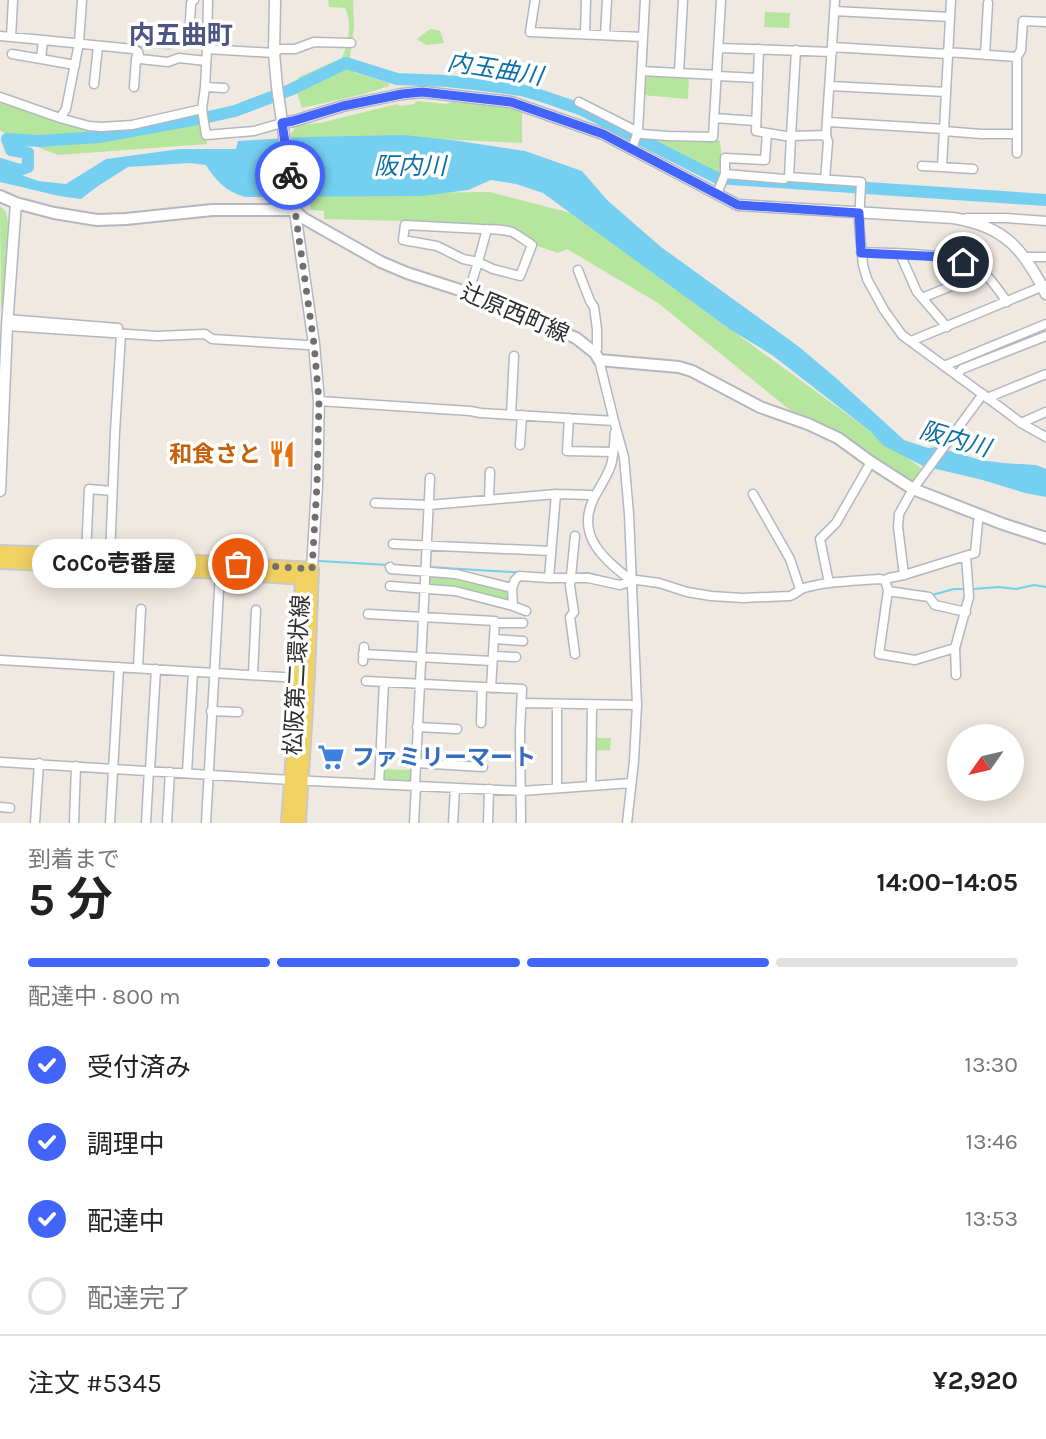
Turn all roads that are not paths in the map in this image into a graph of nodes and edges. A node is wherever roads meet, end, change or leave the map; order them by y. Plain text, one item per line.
1 (13, 0) edge
2 (82, 0) edge
3 (194, 0) edge
4 (208, 0) edge
5 (275, 0) edge
6 (535, 0) edge
7 (586, 0) edge
8 (607, 0) edge
9 (645, 0) edge
10 (683, 0) edge
11 (721, 0) edge
12 (835, 0) edge
13 (951, 0) edge
14 (988, 3) dead end
15 (834, 11) junction
16 (950, 18) junction
17 (1046, 22) edge
18 (585, 34) junction
19 (605, 35) junction
20 (0, 36) edge
21 (10, 37) junction
22 (643, 37) junction
23 (189, 39) junction
24 (43, 40) junction
25 (142, 42) dead end
26 (351, 43) dead end
27 (79, 44) junction
28 (205, 45) junction
29 (98, 46) junction
30 (719, 48) junction
31 (759, 49) junction
32 (796, 50) junction
33 (832, 50) junction
34 (138, 52) junction
35 (274, 53) junction
36 (947, 53) junction
37 (12, 54) dead end
38 (985, 55) junction
39 (1017, 57) junction
40 (41, 59) junction
41 (206, 61) junction
42 (75, 65) junction
43 (641, 71) junction
44 (679, 73) junction
45 (717, 76) junction
46 (758, 78) junction
47 (94, 85) dead end
48 (830, 86) junction
49 (134, 87) dead end
50 (205, 87) junction
51 (224, 88) dead end
52 (946, 92) junction
53 (0, 97) edge
54 (579, 102) dead end
55 (203, 115) junction
56 (61, 118) junction
57 (714, 118) junction
58 (756, 121) junction
59 (828, 122) junction
60 (282, 123) junction
61 (944, 130) junction
62 (638, 132) junction
63 (767, 133) junction
64 (1017, 134) junction
65 (826, 135) junction
66 (791, 136) junction
67 (633, 145) junction
68 (1017, 153) dead end
69 (922, 166) dead end
70 (942, 167) junction
71 (972, 169) dead end
72 (724, 177) junction
73 (784, 179) dead end
74 (825, 180) junction
75 (718, 194) junction
76 (0, 196) edge
77 (16, 202) junction
78 (294, 209) junction
79 (859, 213) junction
80 (953, 218) junction
81 (1006, 218) junction
82 (1046, 221) edge
83 (488, 229) junction
84 (1000, 233) junction
85 (861, 253) junction
86 (900, 254) junction
87 (1025, 257) junction
88 (1046, 257) edge
89 (478, 262) junction
90 (578, 270) dead end
91 (983, 274) junction
92 (1045, 289) edge
93 (466, 292) junction
94 (922, 298) junction
95 (1007, 302) junction
96 (7, 323) junction
97 (1046, 324) edge
98 (947, 327) junction
99 (119, 331) junction
100 (1046, 336) edge
101 (911, 341) junction
102 (314, 344) junction
103 (514, 356) dead end
104 (597, 357) junction
105 (944, 366) junction
106 (1046, 374) edge
107 (957, 375) junction
108 (985, 396) junction
109 (319, 401) junction
110 (1046, 412) edge
111 (511, 415) junction
112 (522, 415) junction
113 (569, 418) junction
114 (1021, 423) junction
115 (615, 424) junction
116 (1046, 437) edge
117 (520, 445) dead end
118 (613, 452) junction
119 (1, 462) edge
120 (871, 462) junction
121 (490, 472) dead end
122 (430, 478) dead end
123 (917, 485) junction
124 (0, 491) edge
125 (112, 491) junction
126 (556, 494) junction
127 (753, 494) dead end
128 (590, 495) dead end
129 (489, 499) junction
130 (375, 503) dead end
131 (429, 505) junction
132 (981, 515) junction
133 (575, 536) dead end
134 (1046, 538) edge
135 (393, 544) dead end
136 (427, 545) junction
137 (551, 551) junction
138 (0, 552) edge
139 (86, 555) junction
140 (110, 556) junction
141 (966, 556) junction
142 (0, 562) edge
143 (390, 567) dead end
144 (425, 568) junction
145 (220, 572) junction
146 (307, 574) junction
147 (549, 574) junction
148 (572, 574) junction
149 (904, 575) junction
150 (631, 582) junction
151 (829, 583) junction
152 (390, 586) dead end
153 (887, 587) junction
154 (512, 588) junction
155 (424, 589) junction
156 (800, 589) junction
157 (513, 606) junction
158 (141, 609) dead end
159 (256, 610) dead end
160 (526, 611) dead end
161 (966, 612) junction
162 (368, 614) dead end
163 (423, 617) junction
164 (495, 623) junction
165 (523, 624) dead end
166 (494, 639) junction
167 (523, 640) dead end
168 (955, 648) junction
169 (363, 654) dead end
170 (575, 654) dead end
171 (421, 657) junction
172 (516, 657) dead end
173 (493, 659) junction
174 (0, 660) edge
175 (119, 667) junction
176 (138, 668) junction
177 (156, 669) junction
178 (193, 672) junction
179 (214, 673) junction
180 (253, 674) junction
181 (956, 675) dead end
182 (298, 678) junction
183 (366, 681) dead end
184 (384, 682) junction
185 (419, 684) junction
186 (487, 688) junction
187 (522, 703) junction
188 (557, 704) junction
189 (592, 705) junction
190 (637, 705) junction
191 (211, 711) junction
192 (238, 712) dead end
193 (481, 723) dead end
194 (417, 727) junction
195 (457, 729) dead end
196 (0, 762) edge
197 (416, 763) junction
198 (39, 764) junction
199 (76, 766) junction
200 (483, 767) dead end
201 (113, 768) junction
202 (149, 770) junction
203 (170, 772) junction
204 (187, 772) junction
205 (208, 774) junction
206 (296, 780) junction
207 (631, 783) junction
208 (379, 784) junction
209 (415, 786) junction
210 (592, 786) junction
211 (455, 788) junction
212 (557, 788) junction
213 (489, 789) junction
214 (522, 791) junction
215 (0, 807) edge
216 (10, 808) dead end
217 (35, 823) edge
218 (74, 823) edge
219 (110, 823) edge
220 (146, 823) edge
221 (167, 823) edge
222 (206, 823) edge
223 (288, 823) edge
224 (299, 823) edge
225 (414, 823) edge
226 (453, 823) edge
227 (488, 823) edge
228 (521, 823) edge
229 (627, 823) edge

1 - 21 street
2 - 27 street
3 - 23 street
4 - 28 street
5 - 35 street
6 - 18 street
7 - 18 street
8 - 19 street
9 - 22 street
10 - 44 street
11 - 30 street
12 - 15 street
13 - 16 street
14 - 38 street
15 - 16 street
15 - 33 street
16 - 36 street
17 - 39 street
18 - 19 street
19 - 22 street
20 - 21 street
21 - 24 street
22 - 43 street
23 - 25 street
23 - 28 street
24 - 27 street
24 - 40 street
26 - 35 street
27 - 29 street
27 - 42 street
28 - 35 street
28 - 41 street
29 - 34 street
29 - 47 street
30 - 31 street
30 - 45 street
31 - 32 street
31 - 46 street
32 - 33 street
32 - 66 street
33 - 36 street
33 - 48 street
34 - 41 street
34 - 49 street
35 - 60 street
36 - 38 street
36 - 52 street
37 - 40 street
38 - 39 street
39 - 64 street
40 - 42 street
41 - 50 street
42 - 56 street
43 - 44 street
43 - 62 street
44 - 45 street
45 - 46 street
45 - 57 street
46 - 58 street
48 - 52 street
48 - 59 street
50 - 51 street
50 - 55 street
52 - 61 street
53 - 56 street
54 - 62 street
55 - 56 street
55 - 60 street
57 - 58 street
57 - 62 street
58 - 63 street
59 - 61 street
59 - 65 street
60 - 67 street
60 - 78 street
61 - 64 street
61 - 70 street
62 - 67 street
63 - 66 street
63 - 72 street
64 - 68 street
65 - 66 street
65 - 74 street
66 - 74 street
67 - 75 street
69 - 70 street
70 - 71 street
72 - 73 street
72 - 75 street
74 - 79 street
75 - 79 street
76 - 77 main road
77 - 78 main road
77 - 96 street
78 - 93 main road, 辻原西町線
78 - 102 street
79 - 80 street
79 - 85 street
80 - 81 street
80 - 84 street
81 - 82 street
81 - 84 street
83 - 89 street
83 - 89 street
83 - 89 street
84 - 87 street
85 - 86 street
85 - 101 street
86 - 91 street
86 - 94 street
87 - 88 street
87 - 92 street
89 - 93 street
90 - 104 street
91 - 94 street
91 - 95 street
92 - 95 street
93 - 104 main road, 辻原西町線
94 - 98 street
95 - 98 street
96 - 99 street
96 - 119 street
97 - 105 street
98 - 101 street
99 - 102 street
99 - 125 street
100 - 107 street
101 - 105 street
102 - 109 street
103 - 111 street
104 - 115 street
104 - 120 main road, 辻原西町線
105 - 107 street
106 - 108 street
107 - 108 street
108 - 114 street
108 - 123 street
109 - 111 street
109 - 146 street
110 - 114 street
111 - 112 street
112 - 113 street
112 - 117 street
113 - 115 street
113 - 118 street
114 - 116 street
115 - 118 street
115 - 150 street
118 - 150 street
119 - 124 street
120 - 123 main road, 辻原西町線
120 - 151 street
121 - 129 street
122 - 131 street
123 - 132 main road, 辻原西町線
123 - 149 street
125 - 139 street
125 - 140 street
126 - 128 street
126 - 129 street
126 - 137 street
127 - 156 street
129 - 131 street
130 - 131 street
131 - 136 street
132 - 134 main road, 辻原西町線
132 - 141 street
133 - 148 street
135 - 136 street
136 - 137 street
136 - 144 street
137 - 147 street
138 - 139 main road, 松阪第二環状線
139 - 140 main road, 松阪第二環状線
140 - 146 main road, 松阪第二環状線
141 - 149 street
141 - 161 street
142 - 145 main road, 松阪第二環状線
143 - 144 street
144 - 154 street
144 - 155 street
145 - 146 main road, 松阪第二環状線
145 - 179 street
146 - 182 main road, 松阪第二環状線
146 - 206 main road, 松阪第二環状線
147 - 148 street
147 - 154 street
148 - 150 street
148 - 170 street
149 - 153 street
150 - 156 street
150 - 190 street
151 - 153 street
151 - 156 street
152 - 155 street
153 - 161 street
153 - 168 street
154 - 157 street
155 - 157 street
155 - 163 street
157 - 160 street
158 - 176 street
159 - 180 street
161 - 168 street
162 - 163 street
163 - 164 street
163 - 171 street
164 - 165 street
164 - 166 street
166 - 167 street
166 - 173 street
168 - 181 street
169 - 171 street
171 - 173 street
171 - 185 street
172 - 173 street
173 - 186 street
174 - 175 street
175 - 176 street
175 - 201 street
176 - 177 street
177 - 178 street
177 - 202 street
178 - 179 street
178 - 204 street
179 - 180 street
179 - 191 street
180 - 182 street
182 - 206 main road, 松阪第二環状線
183 - 184 street
184 - 185 street
184 - 208 street
185 - 186 street
185 - 194 street
186 - 187 street
186 - 193 street
187 - 188 street
187 - 214 street
188 - 189 street
188 - 212 street
189 - 190 street
189 - 210 street
190 - 207 street
191 - 192 street
191 - 205 street
194 - 195 street
194 - 197 street
196 - 198 street
197 - 200 street
197 - 209 street
198 - 199 street
198 - 217 street
199 - 201 street
199 - 218 street
201 - 202 street
201 - 219 street
202 - 203 street
202 - 220 street
203 - 204 street
203 - 221 street
204 - 205 street
205 - 206 street
205 - 222 street
206 - 208 street
206 - 223 main road, 松阪第二環状線
206 - 224 main road, 松阪第二環状線
207 - 210 street
207 - 229 street
208 - 209 street
209 - 211 street
209 - 225 street
210 - 212 street
211 - 213 street
211 - 226 street
212 - 214 street
213 - 214 street
213 - 227 street
214 - 228 street
215 - 216 street

